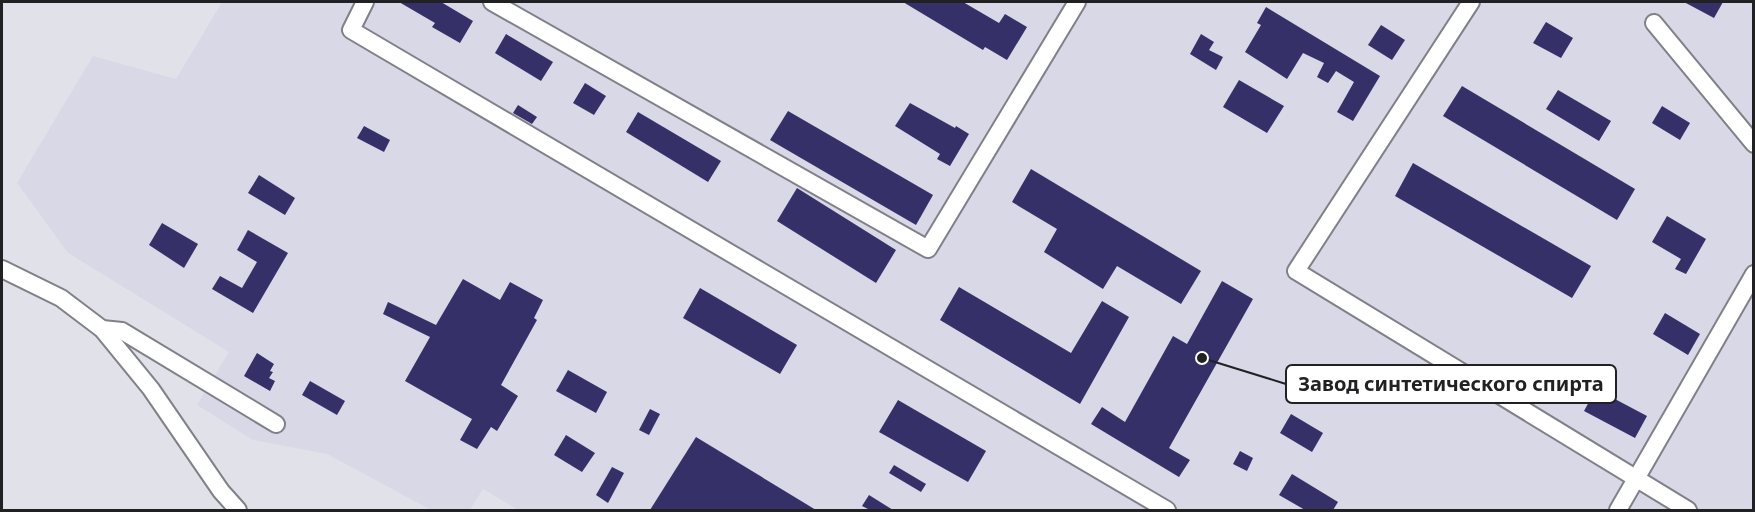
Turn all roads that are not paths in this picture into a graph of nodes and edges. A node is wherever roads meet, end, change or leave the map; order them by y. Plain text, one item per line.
1 (365, 2) edge
2 (492, 2) edge
3 (1077, 2) edge
4 (1471, 2) edge
5 (1654, 23) dead end
6 (1754, 144) edge
7 (2, 269) edge
8 (1754, 274) edge
9 (102, 329) junction
10 (276, 424) dead end
11 (1636, 479) junction
12 (238, 510) edge
13 (1167, 510) edge
14 (1618, 510) edge
15 (1688, 510) edge

1 - 13 street
2 - 3 street
4 - 11 street
5 - 6 street
7 - 9 street
8 - 11 street
9 - 10 street
9 - 12 street
11 - 14 street
11 - 15 street

